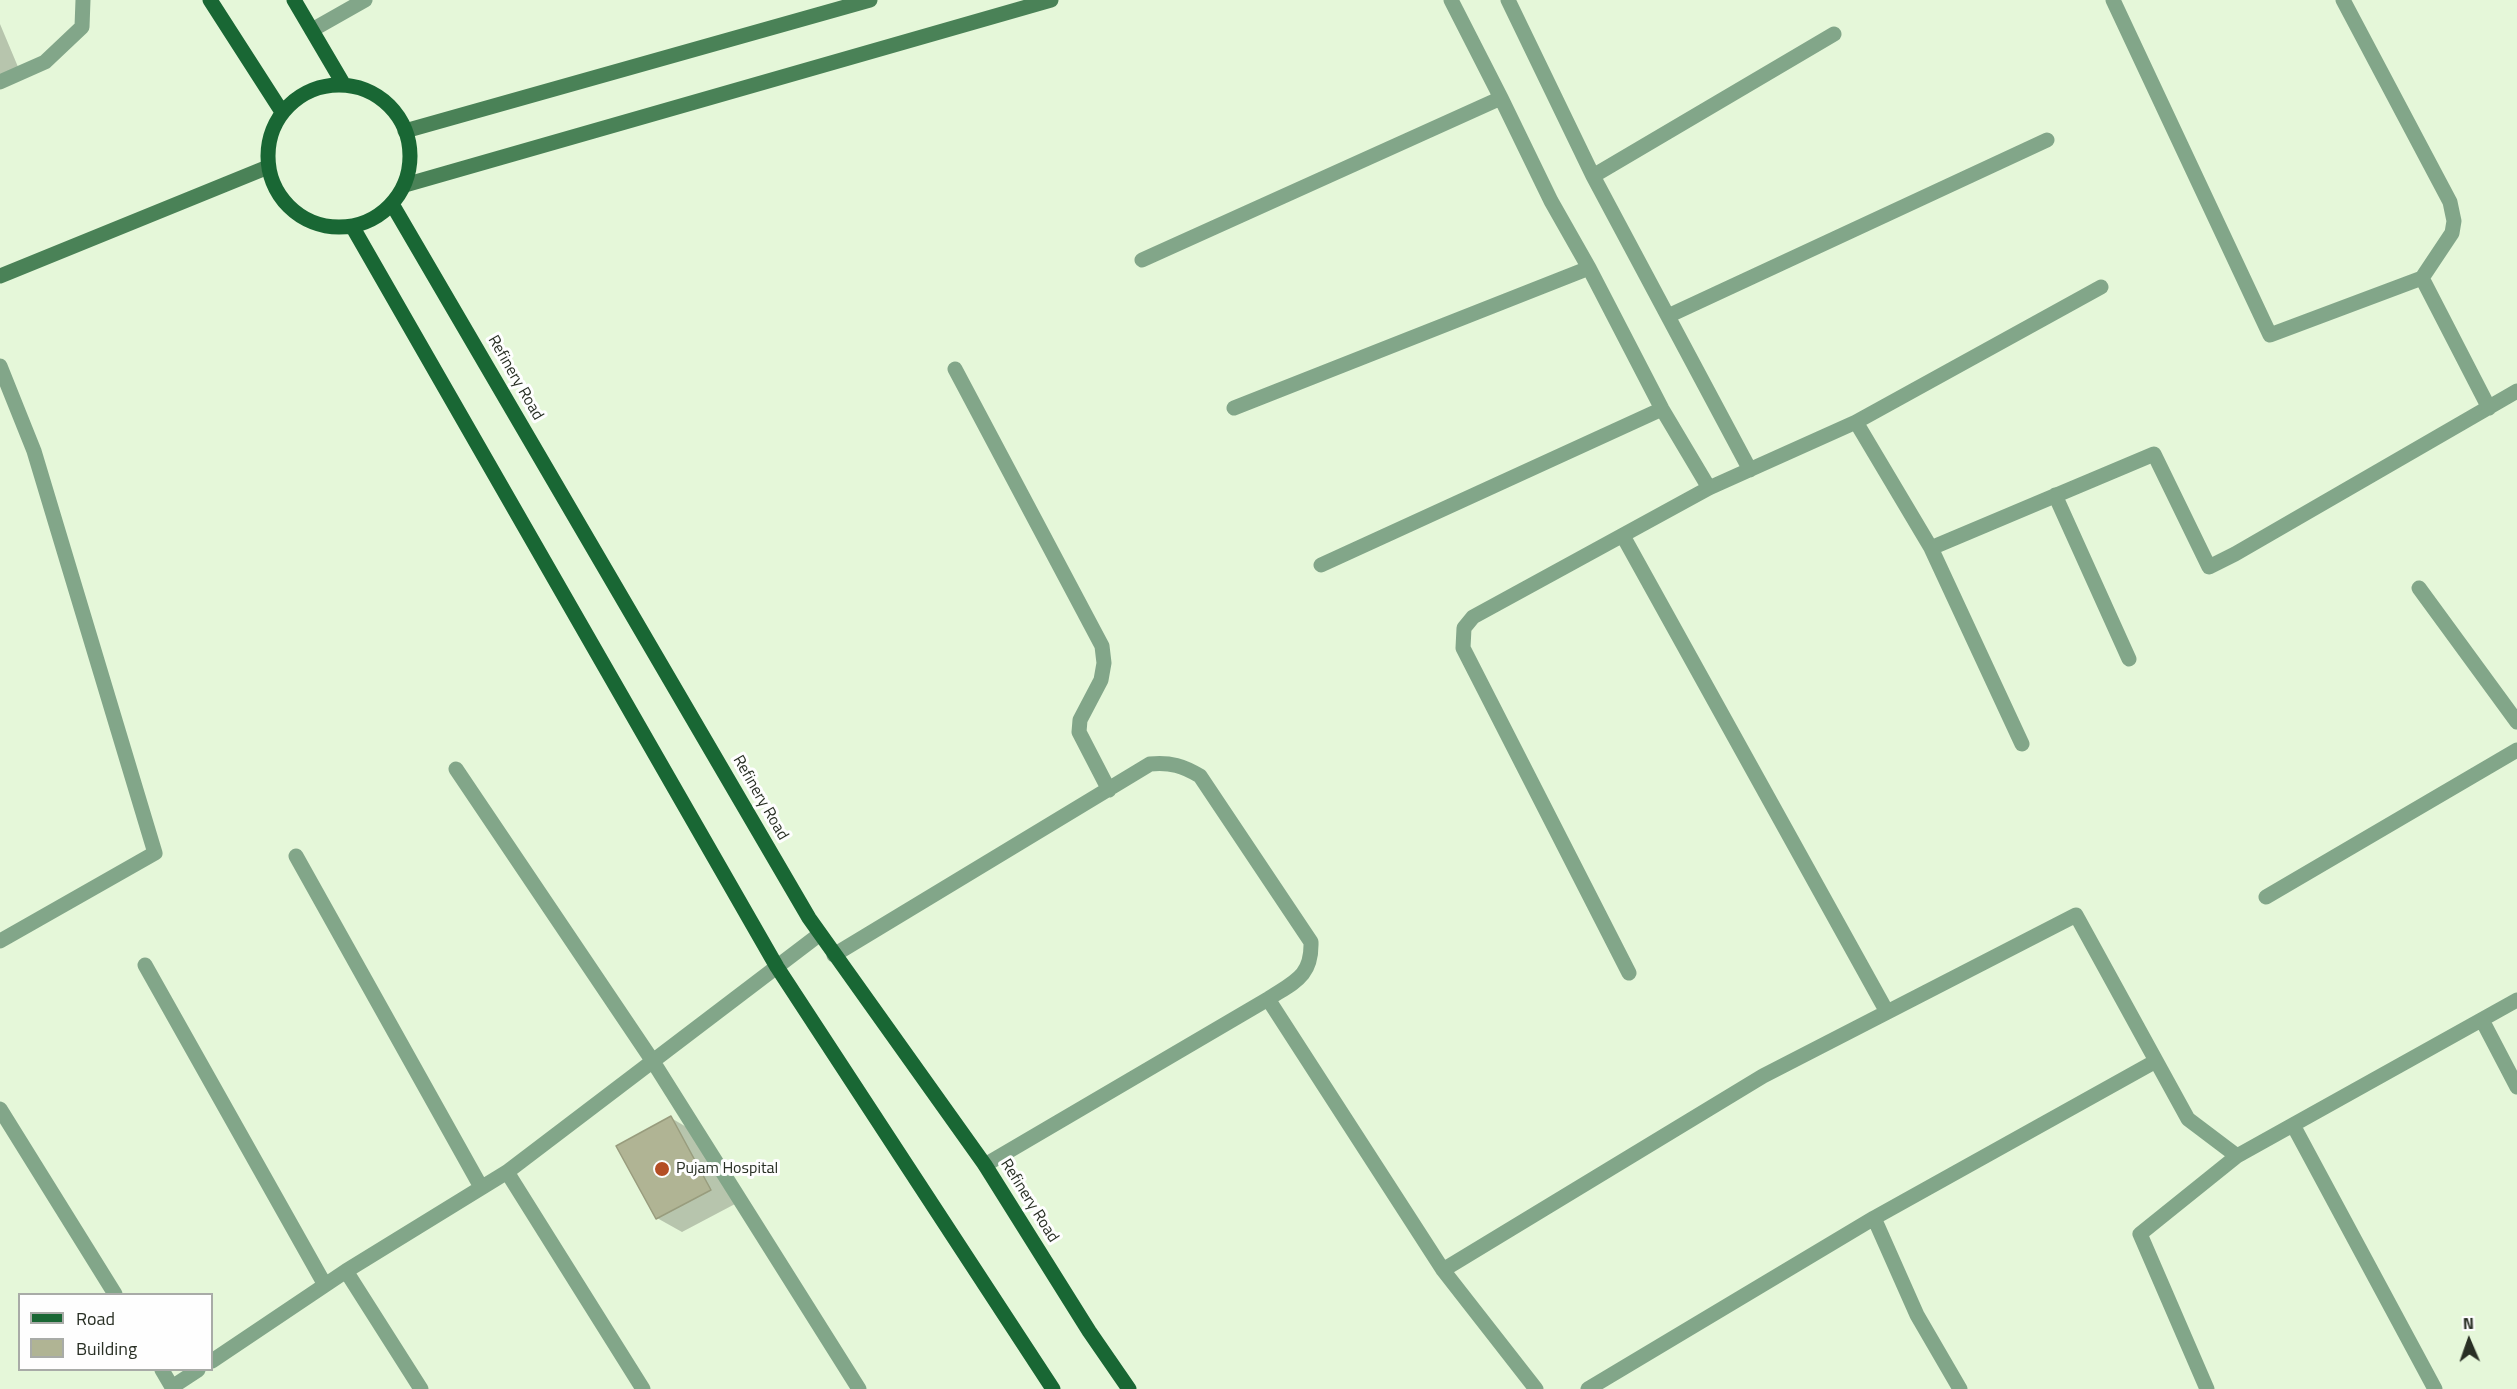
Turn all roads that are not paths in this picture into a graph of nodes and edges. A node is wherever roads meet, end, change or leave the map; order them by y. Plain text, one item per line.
1 (83, 0) edge
2 (210, 0) edge
3 (294, 0) edge
4 (365, 0) edge
5 (870, 0) edge
6 (1051, 0) edge
7 (1450, 0) edge
8 (1508, 0) edge
9 (2113, 0) edge
10 (2343, 0) edge
11 (312, 30) junction
12 (1834, 34) dead end
13 (0, 82) edge
14 (344, 85) junction
15 (1501, 98) junction
16 (282, 112) junction
17 (405, 131) junction
18 (2047, 140) dead end
19 (268, 166) junction
20 (1593, 176) junction
21 (405, 185) junction
22 (392, 204) junction
23 (352, 226) junction
24 (1142, 260) dead end
25 (1589, 268) junction
26 (0, 276) edge
27 (2422, 278) junction
28 (2101, 287) dead end
29 (1668, 316) junction
30 (0, 366) edge
31 (955, 369) dead end
32 (2517, 391) edge
33 (1234, 408) dead end
34 (2489, 408) junction
35 (1662, 409) junction
36 (1856, 423) junction
37 (1750, 470) junction
38 (1709, 488) junction
39 (2055, 495) junction
40 (1623, 536) junction
41 (1931, 548) junction
42 (1321, 566) dead end
43 (2419, 588) dead end
44 (2129, 658) dead end
45 (2517, 722) edge
46 (2022, 744) dead end
47 (2517, 750) edge
48 (456, 770) dead end
49 (1108, 790) junction
50 (296, 856) dead end
51 (2266, 897) dead end
52 (820, 934) junction
53 (0, 941) edge
54 (834, 955) junction
55 (145, 964) dead end
56 (777, 967) junction
57 (1629, 973) dead end
58 (1268, 999) junction
59 (2517, 1000) edge
60 (1887, 1012) junction
61 (2482, 1020) junction
62 (652, 1060) junction
63 (2156, 1061) junction
64 (2517, 1087) edge
65 (0, 1109) edge
66 (2293, 1125) junction
67 (2237, 1156) junction
68 (985, 1165) junction
69 (507, 1172) junction
70 (481, 1186) junction
71 (1874, 1218) junction
72 (1443, 1270) junction
73 (346, 1271) junction
74 (325, 1285) junction
75 (114, 1293) edge
76 (213, 1359) edge
77 (163, 1371) edge
78 (197, 1371) edge
79 (173, 1388) edge
80 (421, 1389) edge
81 (643, 1389) edge
82 (859, 1389) edge
83 (1053, 1389) edge
84 (1129, 1389) edge
85 (1536, 1389) edge
86 (1588, 1389) edge
87 (1960, 1389) edge
88 (2207, 1389) edge
89 (2435, 1389) edge

1 - 13 street
2 - 16 main road
3 - 11 main road
4 - 11 street
5 - 17 street
6 - 21 street
7 - 15 street
8 - 20 street
9 - 27 street
10 - 27 street
11 - 14 main road
12 - 20 street
14 - 16 main road
14 - 17 main road
15 - 24 street
15 - 25 street
16 - 19 main road
17 - 21 main road
18 - 29 street
19 - 23 main road
19 - 26 street
20 - 29 street
21 - 22 main road
22 - 23 main road
22 - 52 main road, Refinery Road
23 - 56 main road
25 - 33 street
25 - 35 street
27 - 34 street
28 - 36 street
29 - 37 street
30 - 53 street
31 - 49 street
32 - 34 street
34 - 39 street
35 - 38 street
35 - 42 street
36 - 37 street
36 - 41 street
37 - 38 street
38 - 40 street
39 - 41 street
39 - 44 street
40 - 57 street
40 - 60 street
41 - 46 street
43 - 45 street
47 - 51 street
48 - 62 street
49 - 54 street
49 - 58 street
50 - 70 street
52 - 54 main road, Refinery Road
52 - 56 street
54 - 68 main road, Refinery Road
55 - 74 street
56 - 62 street
56 - 83 main road
58 - 68 street
58 - 72 street
59 - 61 street
60 - 63 street
60 - 72 street
61 - 64 street
61 - 66 street
62 - 69 street
62 - 82 street
63 - 67 street
63 - 71 street
65 - 75 street
66 - 67 street
66 - 89 street
67 - 88 street
68 - 84 main road, Refinery Road
69 - 70 street
69 - 81 street
70 - 73 street
71 - 86 street
71 - 87 street
72 - 85 street
73 - 74 street
73 - 80 street
74 - 76 street
77 - 79 street
78 - 79 street

